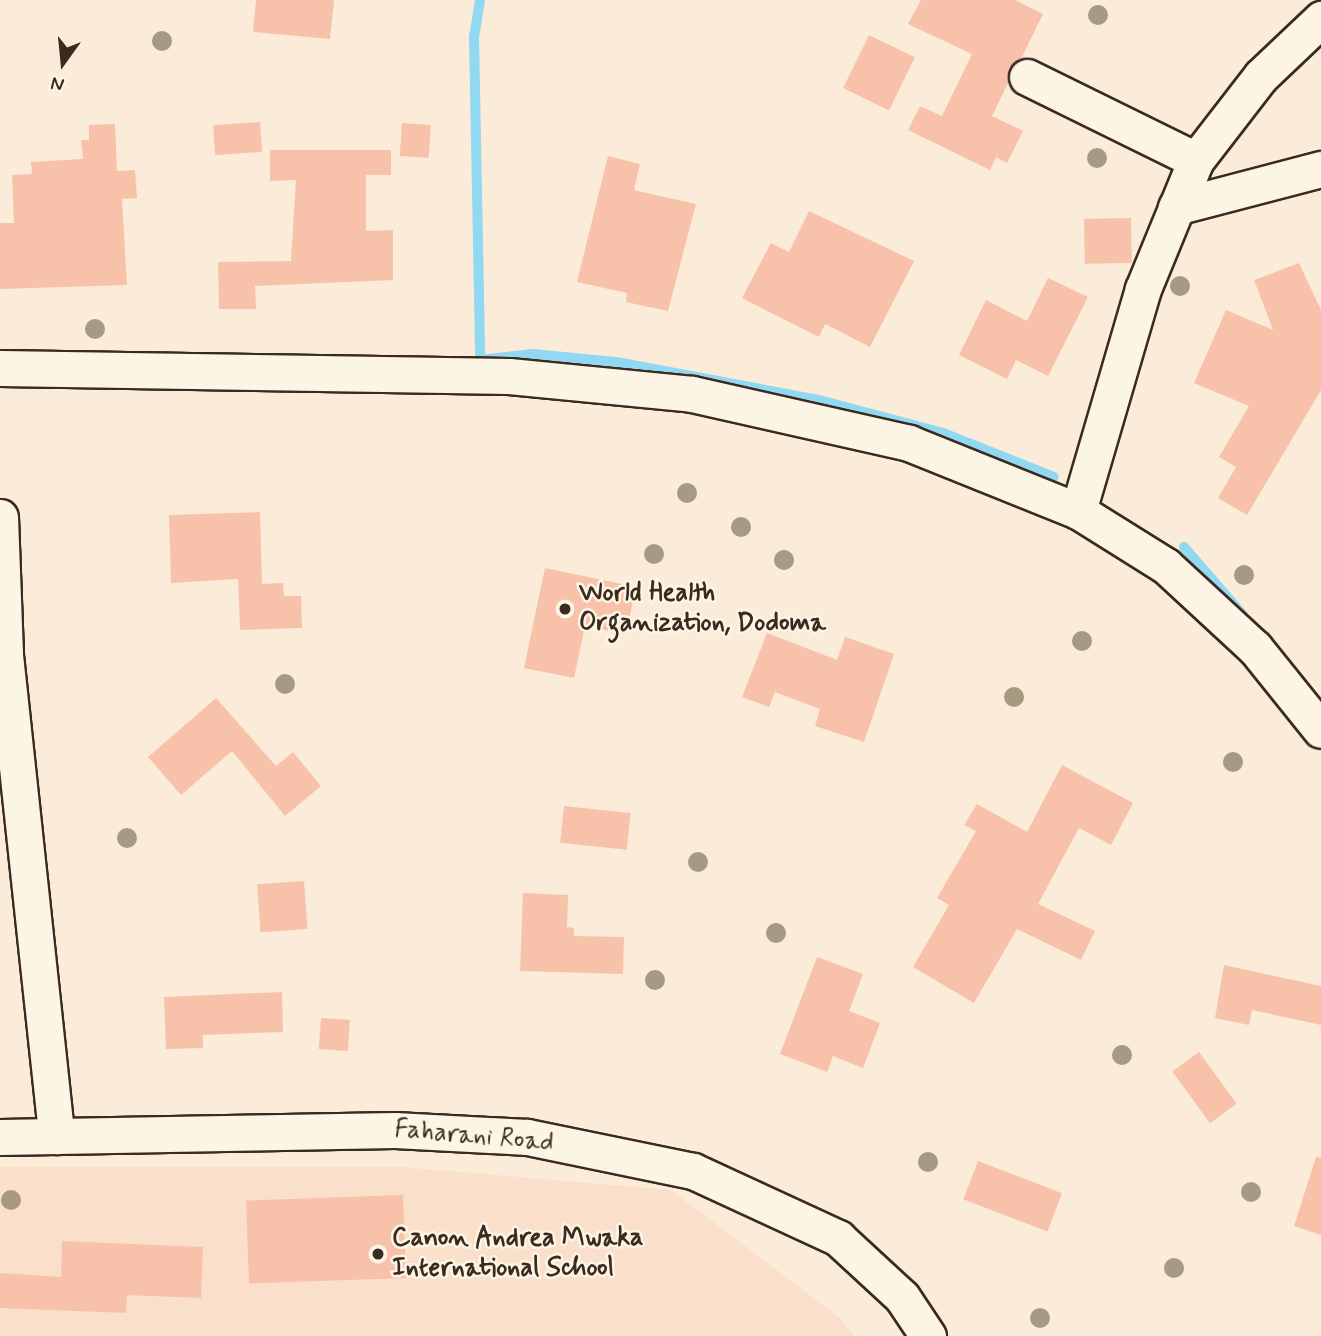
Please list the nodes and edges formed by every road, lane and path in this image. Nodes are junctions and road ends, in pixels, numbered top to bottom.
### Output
1 (1321, 19) edge
2 (1027, 77) dead end
3 (1196, 160) junction
4 (1321, 169) edge
5 (1176, 207) junction
6 (0, 368) edge
7 (1078, 512) junction
8 (0, 517) edge
9 (1321, 730) edge
10 (56, 1136) junction
11 (0, 1137) edge
12 (928, 1336) edge

1 - 3 street
2 - 3 street
3 - 5 street
4 - 5 street
5 - 7 street
6 - 7 street
7 - 9 street
8 - 10 street
10 - 11 street, Faharani Road
10 - 12 street, Faharani Road

